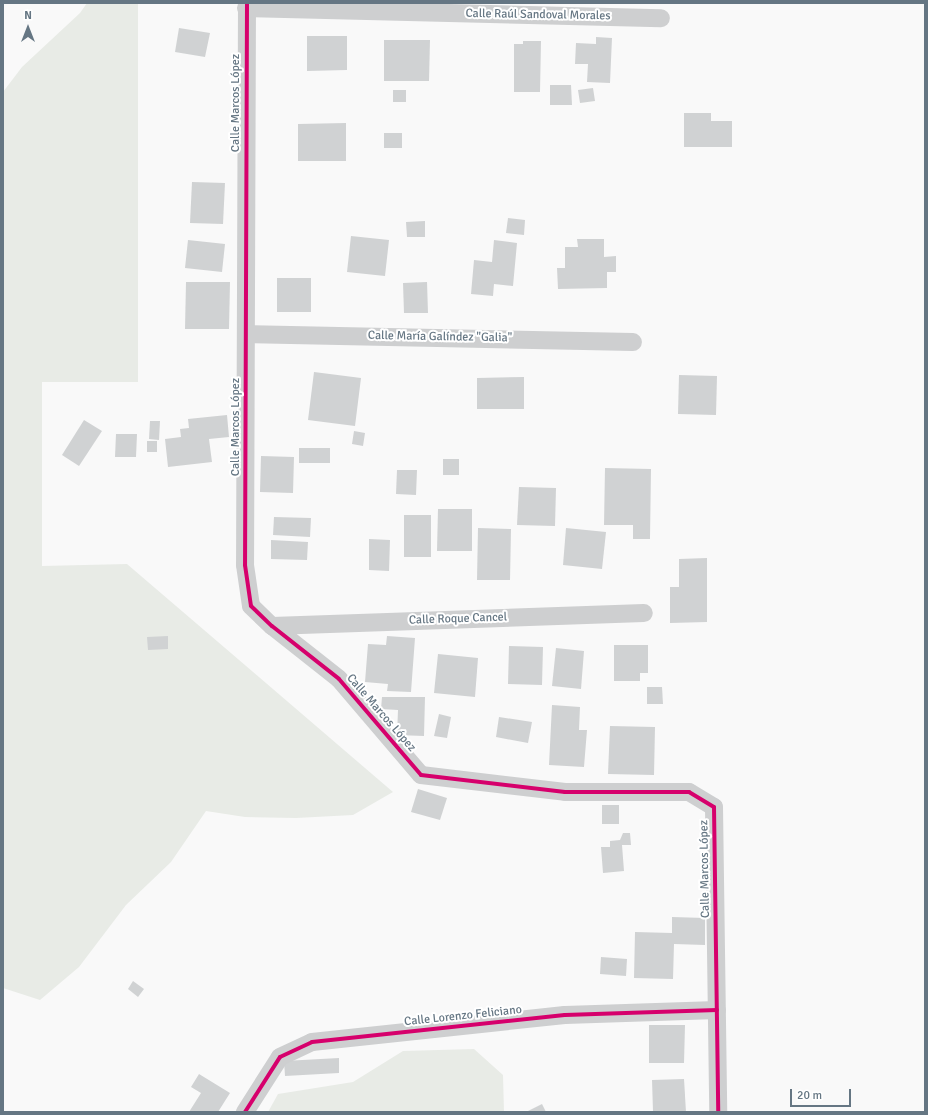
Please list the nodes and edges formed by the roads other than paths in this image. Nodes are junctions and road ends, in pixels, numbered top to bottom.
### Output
1 (246, 6) edge
2 (661, 18) dead end
3 (246, 334) junction
4 (633, 342) dead end
5 (644, 613) dead end
6 (272, 626) junction
7 (717, 1010) junction
8 (245, 1112) edge
9 (718, 1112) edge

1 - 2 street, Calle Raúl Sandoval Morales
1 - 3 street, Calle Marcos López
3 - 4 street, Calle María Galíndez "Galia"
3 - 6 street, Calle Marcos López
5 - 6 street, Calle Roque Cancel
6 - 7 street, Calle Marcos López
7 - 8 street, Calle Lorenzo Feliciano
7 - 9 street, Calle Marcos López

